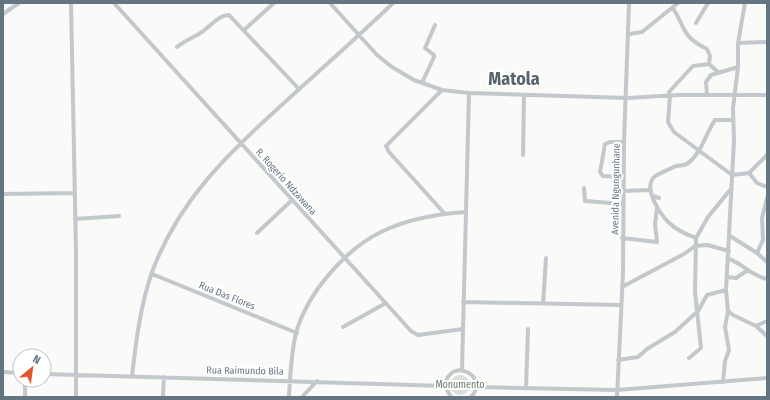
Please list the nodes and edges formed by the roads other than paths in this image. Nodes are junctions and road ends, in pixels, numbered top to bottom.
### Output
1 (19, 3) edge
2 (71, 3) edge
3 (114, 3) edge
4 (274, 3) edge
5 (394, 3) edge
6 (629, 3) edge
7 (678, 3) edge
8 (708, 3) edge
9 (745, 3) edge
10 (332, 4) edge
11 (673, 8) junction
12 (3, 14) edge
13 (696, 23) dead end
14 (435, 25) dead end
15 (244, 30) junction
16 (629, 34) junction
17 (358, 35) junction
18 (767, 42) edge
19 (738, 43) junction
20 (176, 47) dead end
21 (709, 64) junction
22 (738, 68) junction
23 (718, 72) junction
24 (422, 83) junction
25 (299, 89) junction
26 (442, 90) junction
27 (469, 93) junction
28 (670, 93) junction
29 (707, 94) junction
30 (524, 95) junction
31 (734, 95) junction
32 (767, 96) edge
33 (627, 98) junction
34 (733, 120) junction
35 (240, 142) junction
36 (624, 142) junction
37 (698, 151) junction
38 (523, 155) dead end
39 (767, 155) edge
40 (748, 173) junction
41 (732, 175) junction
42 (624, 177) junction
43 (584, 188) dead end
44 (767, 188) edge
45 (650, 190) junction
46 (731, 190) junction
47 (624, 191) junction
48 (75, 193) junction
49 (3, 194) edge
50 (652, 196) junction
51 (659, 198) dead end
52 (767, 198) edge
53 (292, 200) junction
54 (624, 204) junction
55 (657, 208) junction
56 (466, 212) junction
57 (446, 214) junction
58 (119, 216) dead end
59 (75, 218) junction
60 (257, 233) dead end
61 (730, 236) junction
62 (622, 238) junction
63 (696, 238) junction
64 (695, 246) junction
65 (729, 251) junction
66 (757, 253) junction
67 (345, 258) junction
68 (546, 258) dead end
69 (729, 259) junction
70 (767, 262) edge
71 (748, 270) junction
72 (152, 274) junction
73 (727, 277) junction
74 (767, 279) edge
75 (622, 287) junction
76 (726, 290) junction
77 (463, 302) junction
78 (386, 303) junction
79 (543, 304) junction
80 (620, 305) junction
81 (698, 311) junction
82 (728, 311) junction
83 (767, 321) edge
84 (756, 326) junction
85 (343, 327) dead end
86 (463, 329) junction
87 (528, 329) dead end
88 (297, 332) junction
89 (767, 336) edge
90 (689, 358) dead end
91 (618, 360) junction
92 (462, 370) junction
93 (52, 374) edge
94 (77, 375) junction
95 (132, 376) junction
96 (164, 377) junction
97 (765, 377) edge
98 (290, 380) junction
99 (317, 381) junction
100 (723, 382) junction
101 (445, 386) junction
102 (476, 387) junction
103 (526, 388) junction
104 (617, 390) junction
105 (76, 397) edge
106 (163, 397) edge
107 (288, 397) edge
108 (302, 397) edge
109 (449, 397) edge
110 (471, 397) edge
111 (617, 397) edge

1 - 12 street
2 - 48 street
3 - 35 street, R. Rogerio Ndzawana
4 - 15 street
5 - 17 street
6 - 16 street, Avenida Ngungunhane
7 - 11 street
8 - 13 street
9 - 19 street
10 - 17 street
11 - 16 street
11 - 21 street
14 - 24 street
15 - 20 street
15 - 25 street
16 - 33 street, Avenida Ngungunhane
17 - 24 street
17 - 25 street
18 - 19 street
19 - 22 street
21 - 23 street
21 - 28 street
22 - 23 street
22 - 31 street
23 - 29 street
24 - 26 street
25 - 35 street
26 - 27 street
26 - 57 street
27 - 30 street
27 - 56 street
28 - 29 street
28 - 33 street
28 - 37 street
29 - 31 street
30 - 33 street
30 - 38 street
31 - 32 street
31 - 34 street
33 - 36 street, Avenida Ngungunhane
34 - 37 street
34 - 41 street
35 - 53 street, R. Rogerio Ndzawana
35 - 72 street
36 - 42 street, Avenida Ngungunhane
36 - 42 street
37 - 41 street
37 - 45 street
39 - 40 street
40 - 41 street
40 - 44 street
41 - 46 street
42 - 47 street, Avenida Ngungunhane
43 - 54 street
45 - 47 street
45 - 50 street
46 - 61 street
46 - 63 street
47 - 54 street, Avenida Ngungunhane
48 - 49 street
48 - 59 street
50 - 51 street
50 - 55 street
52 - 66 street
53 - 60 street
53 - 67 street, R. Rogerio Ndzawana
54 - 62 street, Avenida Ngungunhane
55 - 62 street
55 - 63 street
56 - 57 street
56 - 77 street
57 - 67 street
58 - 59 street
59 - 94 street
61 - 65 street
61 - 66 street
62 - 75 street, Avenida Ngungunhane
63 - 64 street
64 - 65 street
64 - 75 street
64 - 81 street
65 - 69 street
66 - 70 street
67 - 78 street, R. Rogerio Ndzawana
67 - 88 street
68 - 79 street
69 - 71 street
69 - 73 street
71 - 73 street
71 - 74 street
72 - 88 street, Rua Das Flores
72 - 95 street
73 - 76 street
75 - 80 street, Avenida Ngungunhane
76 - 81 street
76 - 82 street
77 - 79 street
77 - 86 street
78 - 85 street
78 - 86 street, R. Rogerio Ndzawana
79 - 80 street
80 - 91 street, Avenida Ngungunhane
81 - 90 street
81 - 91 street
82 - 84 street
82 - 100 street
83 - 84 street
84 - 89 street
86 - 92 street
87 - 103 street
88 - 98 street
91 - 104 street, Avenida Ngungunhane
92 - 101 street
92 - 102 street
93 - 94 street, Rua Raimundo Bila
94 - 95 street, Rua Raimundo Bila
94 - 105 street
95 - 96 street, Rua Raimundo Bila
96 - 98 street, Rua Raimundo Bila
96 - 106 street
97 - 100 street
98 - 99 street, Rua Raimundo Bila
98 - 107 street
99 - 101 street, Rua Raimundo Bila
99 - 108 street
100 - 104 street
101 - 109 street
102 - 103 street
102 - 110 street
103 - 104 street
104 - 111 street

